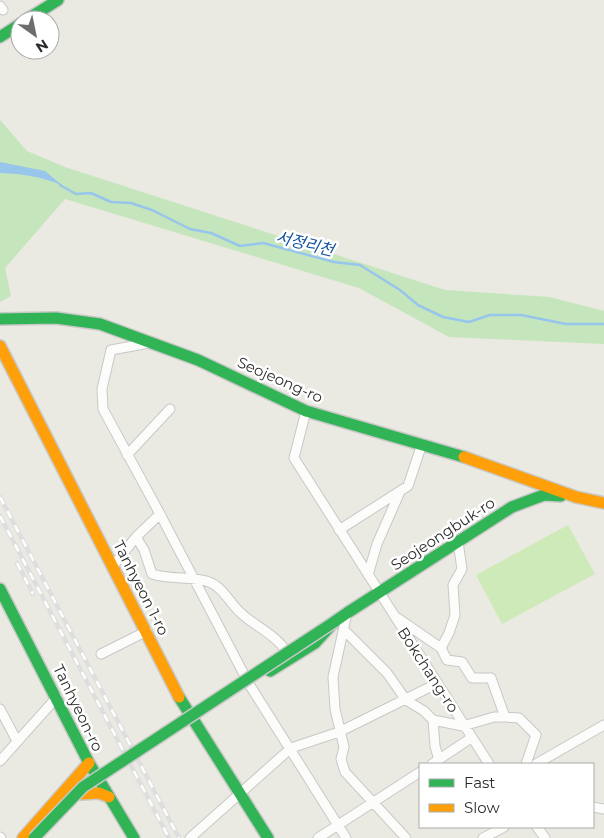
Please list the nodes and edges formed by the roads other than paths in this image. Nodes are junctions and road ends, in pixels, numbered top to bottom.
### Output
1 (58, 0) edge
2 (42, 10) edge
3 (0, 319) edge
4 (149, 343) junction
5 (0, 346) edge
6 (170, 409) dead end
7 (306, 411) junction
8 (422, 444) junction
9 (127, 455) junction
10 (400, 493) junction
11 (576, 497) junction
12 (604, 503) edge
13 (160, 514) junction
14 (339, 530) junction
15 (136, 537) junction
16 (458, 542) junction
17 (113, 566) junction
18 (368, 575) junction
19 (195, 580) junction
20 (0, 589) edge
21 (379, 592) junction
22 (347, 613) junction
23 (392, 615) junction
24 (334, 622) junction
25 (344, 630) junction
26 (147, 631) junction
27 (284, 648) junction
28 (441, 648) junction
29 (102, 654) dead end
30 (247, 679) junction
31 (436, 684) junction
32 (57, 697) junction
33 (406, 700) junction
34 (0, 710) edge
35 (189, 716) junction
36 (504, 716) junction
37 (433, 720) junction
38 (604, 725) edge
39 (463, 726) junction
40 (340, 732) junction
41 (471, 738) junction
42 (17, 741) junction
43 (291, 748) junction
44 (0, 760) edge
45 (435, 762) edge
46 (89, 763) junction
47 (488, 763) edge
48 (526, 763) edge
49 (538, 763) edge
50 (419, 773) edge
51 (100, 782) junction
52 (81, 794) junction
53 (240, 795) junction
54 (110, 797) junction
55 (372, 803) junction
56 (338, 824) junction
57 (502, 828) edge
58 (485, 837) edge
59 (23, 838) edge
60 (34, 838) edge
61 (41, 838) edge
62 (134, 838) edge
63 (190, 838) edge
64 (268, 838) edge
65 (318, 838) edge
66 (346, 838) edge
67 (406, 838) edge

1 - 2 street
3 - 4 street, Seojeong-ro
4 - 7 street, Seojeong-ro
4 - 9 street
5 - 17 street, Tanhyeon 1-ro
6 - 9 street
7 - 8 street, Seojeong-ro
7 - 14 street, Bokchang-ro
8 - 10 street
8 - 11 street, Seojeong-ro
9 - 13 street
10 - 14 street
10 - 18 street
11 - 12 street, Seojeong-ro
11 - 16 street, Seojeongbuk-ro
13 - 15 street
13 - 19 street
14 - 18 street, Bokchang-ro
15 - 17 street
15 - 19 street
16 - 21 street, Seojeongbuk-ro
16 - 28 street
17 - 26 street, Tanhyeon 1-ro
18 - 21 street, Bokchang-ro
19 - 27 street
19 - 30 street
20 - 32 street, Tanhyeon-ro
21 - 22 street, Seojeongbuk-ro
21 - 23 street, Bokchang-ro
22 - 24 street, Seojeongbuk-ro
22 - 25 street
23 - 28 street
23 - 31 street, Bokchang-ro
24 - 27 street
24 - 30 street
24 - 60 street, bridge
25 - 33 street
25 - 40 street
26 - 29 street
26 - 35 street, Tanhyeon 1-ro
27 - 30 street
28 - 36 street
30 - 35 street
30 - 43 street
31 - 33 street
31 - 39 street, Bokchang-ro
32 - 42 street
32 - 46 street, Tanhyeon-ro
33 - 37 street
33 - 40 street
34 - 42 street
35 - 53 street, Tanhyeon 1-ro
36 - 39 street
36 - 48 street
37 - 39 street
37 - 45 street
38 - 49 street
39 - 41 street, Bokchang-ro
40 - 43 street
40 - 55 street
41 - 45 street
41 - 47 street, Bokchang-ro
42 - 44 street
43 - 53 street
43 - 56 street
46 - 51 street, Tanhyeon-ro
46 - 59 street
50 - 55 street
51 - 52 street
51 - 54 street, Tanhyeon-ro
52 - 54 street
52 - 61 street
53 - 63 street
53 - 64 street, Tanhyeon 1-ro
54 - 62 street, Tanhyeon-ro
55 - 56 street
55 - 67 street
56 - 65 street
56 - 66 street
57 - 58 street

